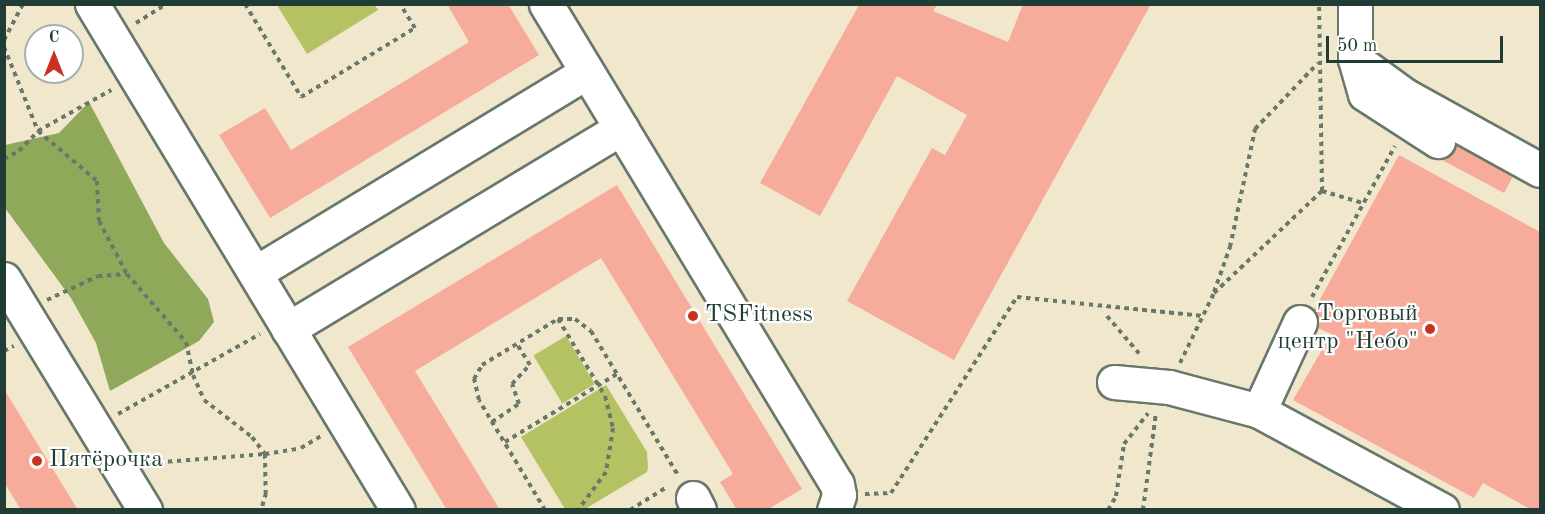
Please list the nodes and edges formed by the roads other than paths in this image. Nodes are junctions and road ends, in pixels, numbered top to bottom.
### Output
1 (92, 4) edge
2 (546, 4) edge
3 (1355, 4) edge
4 (1355, 59) junction
5 (587, 72) junction
6 (621, 128) junction
7 (1438, 141) dead end
8 (1540, 170) edge
9 (255, 273) junction
10 (4, 279) edge
11 (1300, 322) dead end
12 (278, 329) junction
13 (1114, 382) dead end
14 (1259, 411) junction
15 (836, 502) edge
16 (145, 510) edge
17 (398, 510) edge
18 (1442, 510) edge

1 - 9 lane
2 - 5 lane
3 - 4 lane
4 - 7 lane
4 - 8 lane
5 - 6 lane
5 - 9 lane
6 - 12 lane
6 - 15 lane
9 - 12 lane
10 - 16 lane
11 - 14 lane
12 - 17 lane
13 - 14 lane
14 - 18 lane

